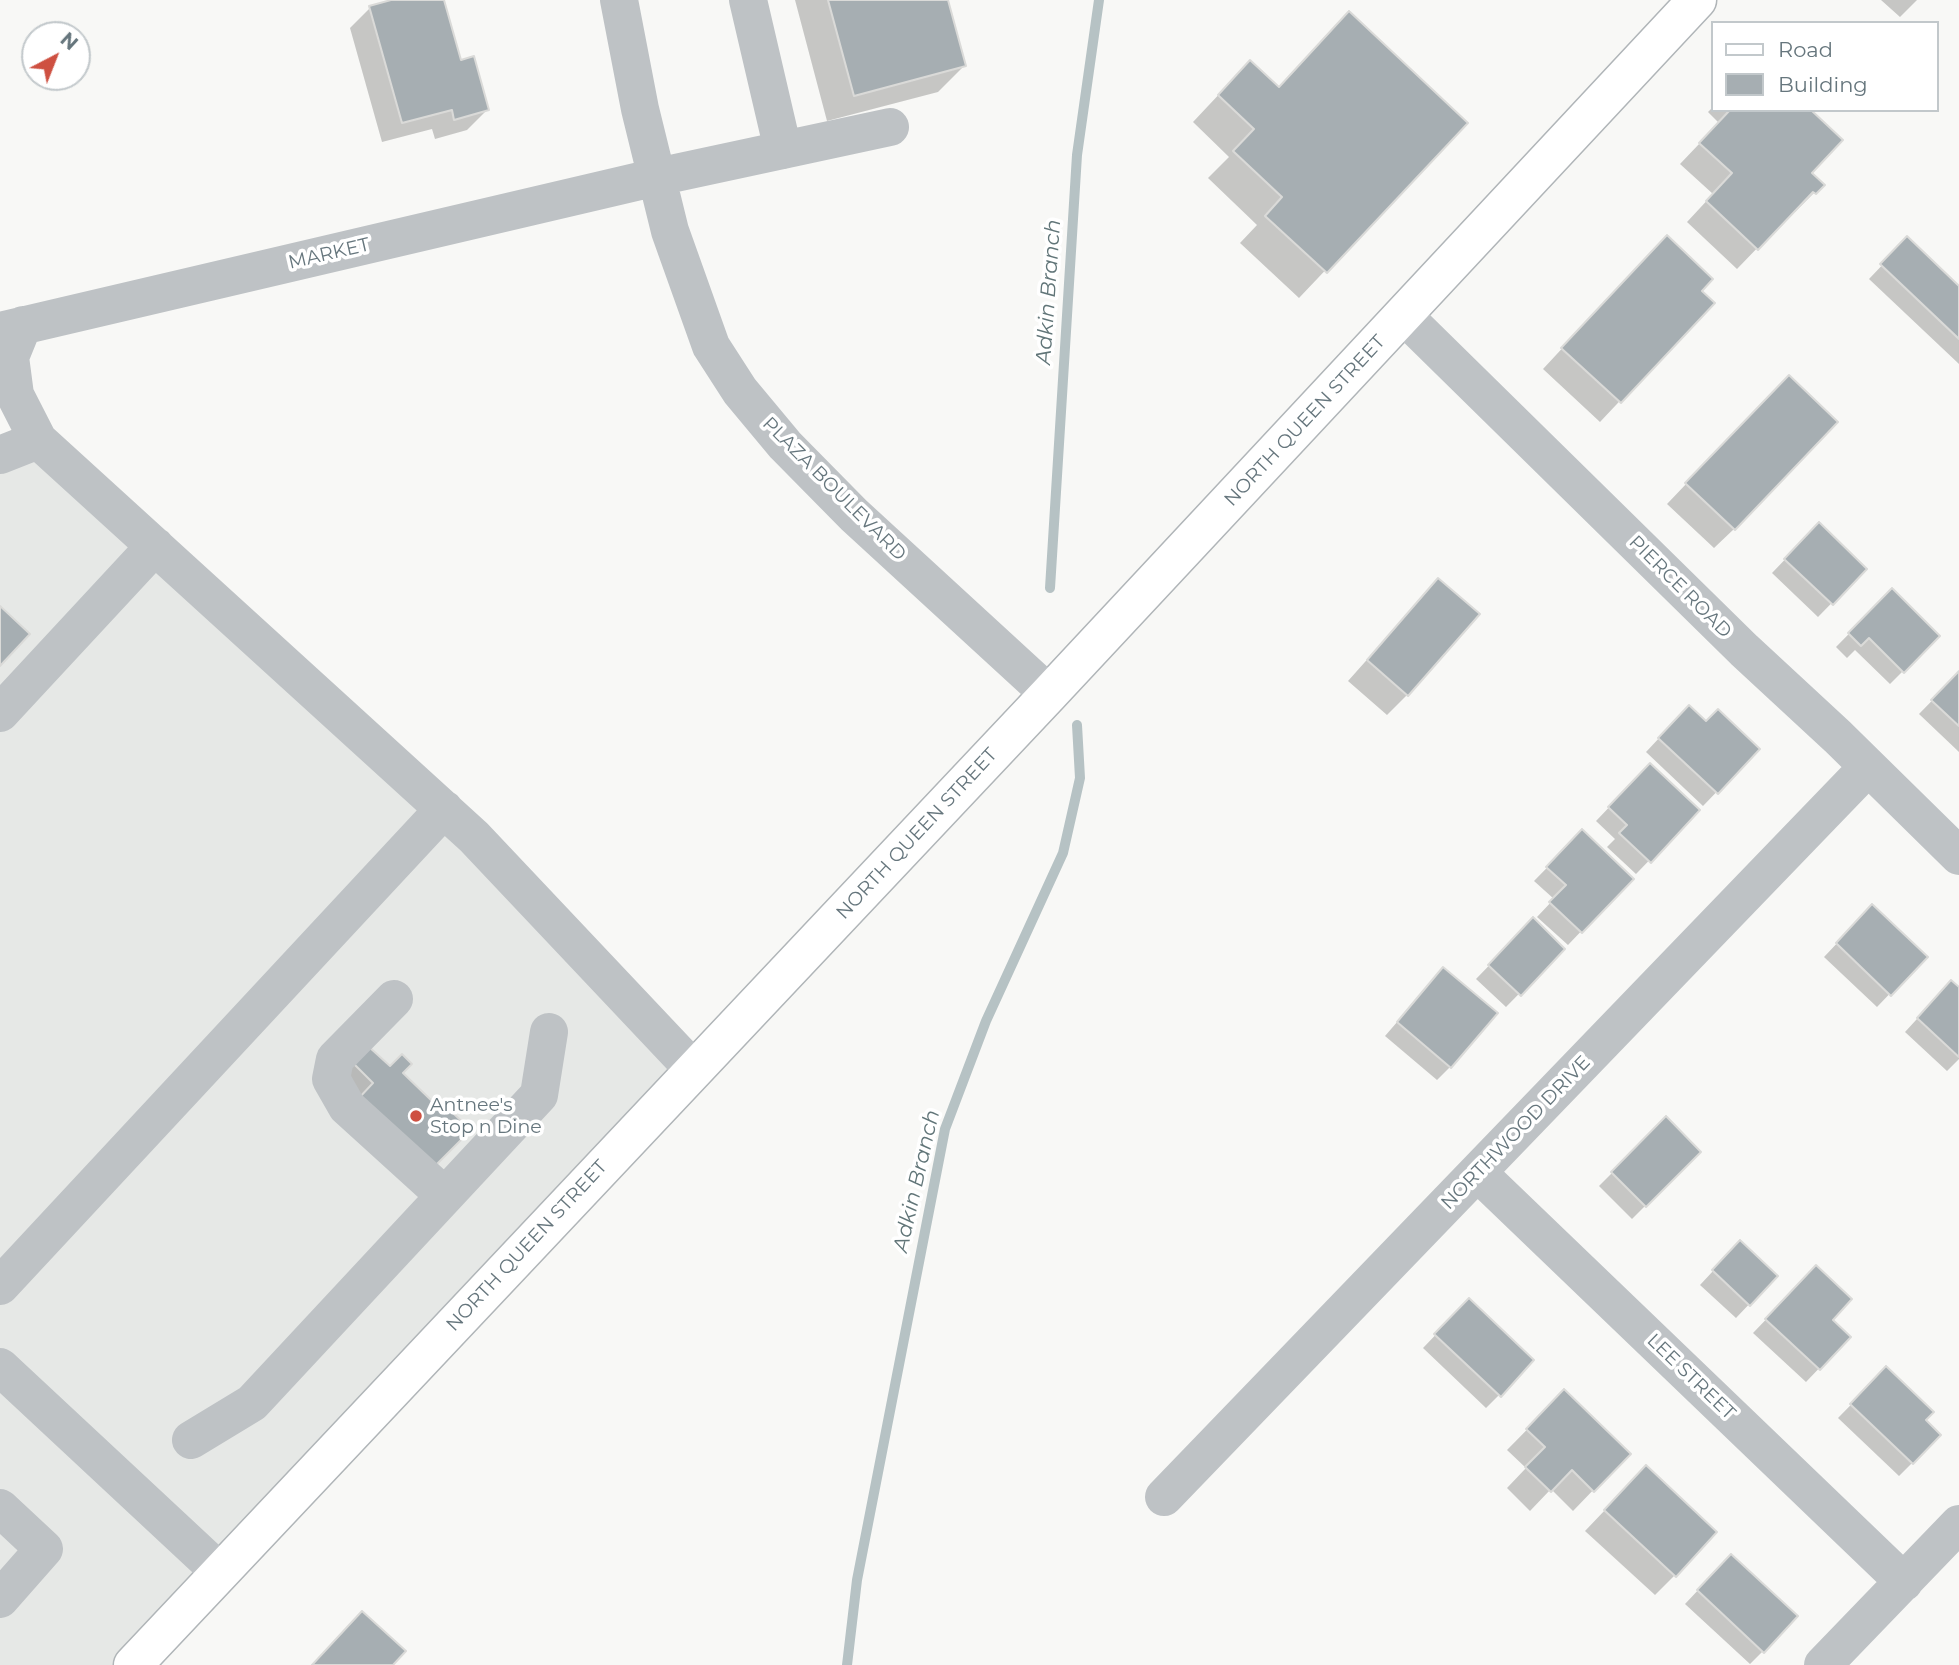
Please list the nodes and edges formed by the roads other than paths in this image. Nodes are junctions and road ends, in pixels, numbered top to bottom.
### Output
1 (618, 0) edge
2 (748, 0) edge
3 (1697, 0) edge
4 (890, 127) dead end
5 (783, 150) junction
6 (657, 177) junction
7 (1404, 316) junction
8 (11, 328) edge
9 (38, 440) junction
10 (0, 455) edge
11 (155, 546) junction
12 (1049, 694) junction
13 (0, 713) edge
14 (1867, 768) junction
15 (444, 809) junction
16 (1959, 856) edge
17 (394, 999) dead end
18 (549, 1032) dead end
19 (694, 1070) junction
20 (1478, 1173) junction
21 (444, 1196) junction
22 (0, 1286) edge
23 (0, 1367) edge
24 (191, 1440) dead end
25 (1164, 1497) dead end
26 (0, 1508) edge
27 (1959, 1524) edge
28 (220, 1572) junction
29 (1904, 1582) junction
30 (0, 1599) edge
31 (133, 1665) edge
32 (1823, 1665) edge

1 - 6 street, PLAZA BOULEVARD
2 - 5 street
3 - 7 main road, NORTH QUEEN STREET
4 - 5 street, MARKET
5 - 6 street, MARKET
6 - 8 street, MARKET
6 - 12 street, PLAZA BOULEVARD
7 - 12 main road, NORTH QUEEN STREET
7 - 14 street, PIERCE ROAD
8 - 9 street
9 - 10 street
9 - 11 street
11 - 13 street
11 - 15 street
12 - 19 main road, NORTH QUEEN STREET
14 - 16 street, PIERCE ROAD
14 - 20 street, NORTHWOOD DRIVE
15 - 19 street
15 - 22 street
17 - 21 street
18 - 21 street
19 - 28 main road, NORTH QUEEN STREET
20 - 25 street, NORTHWOOD DRIVE
20 - 29 street, LEE STREET
21 - 24 street
23 - 28 street
26 - 30 street
27 - 29 street
28 - 31 main road, NORTH QUEEN STREET
29 - 32 street

